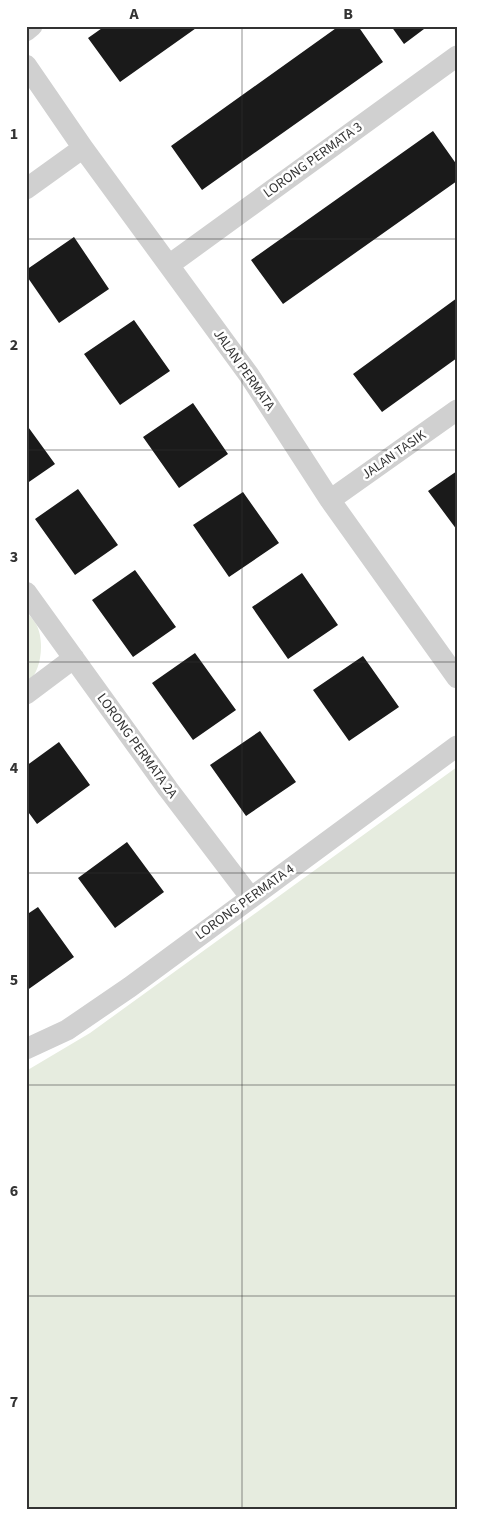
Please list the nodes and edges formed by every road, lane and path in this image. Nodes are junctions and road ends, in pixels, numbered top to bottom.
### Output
1 (32, 26) edge
2 (26, 31) edge
3 (457, 56) edge
4 (26, 66) edge
5 (83, 148) junction
6 (26, 189) edge
7 (169, 265) junction
8 (457, 410) edge
9 (330, 500) junction
10 (26, 592) edge
11 (74, 658) junction
12 (457, 678) edge
13 (26, 694) edge
14 (457, 746) edge
15 (251, 898) junction
16 (26, 1048) edge

1 - 2 street
3 - 7 street, LORONG PERMATA 3
4 - 5 street, JALAN PERMATA
5 - 6 street
5 - 7 street, JALAN PERMATA
7 - 9 street, JALAN PERMATA
8 - 9 street, JALAN TASIK
9 - 12 street, JALAN PERMATA
10 - 11 street, LORONG PERMATA 2A
11 - 13 street
11 - 15 street, LORONG PERMATA 2A
14 - 15 street, LORONG PERMATA 4
15 - 16 street, LORONG PERMATA 4

